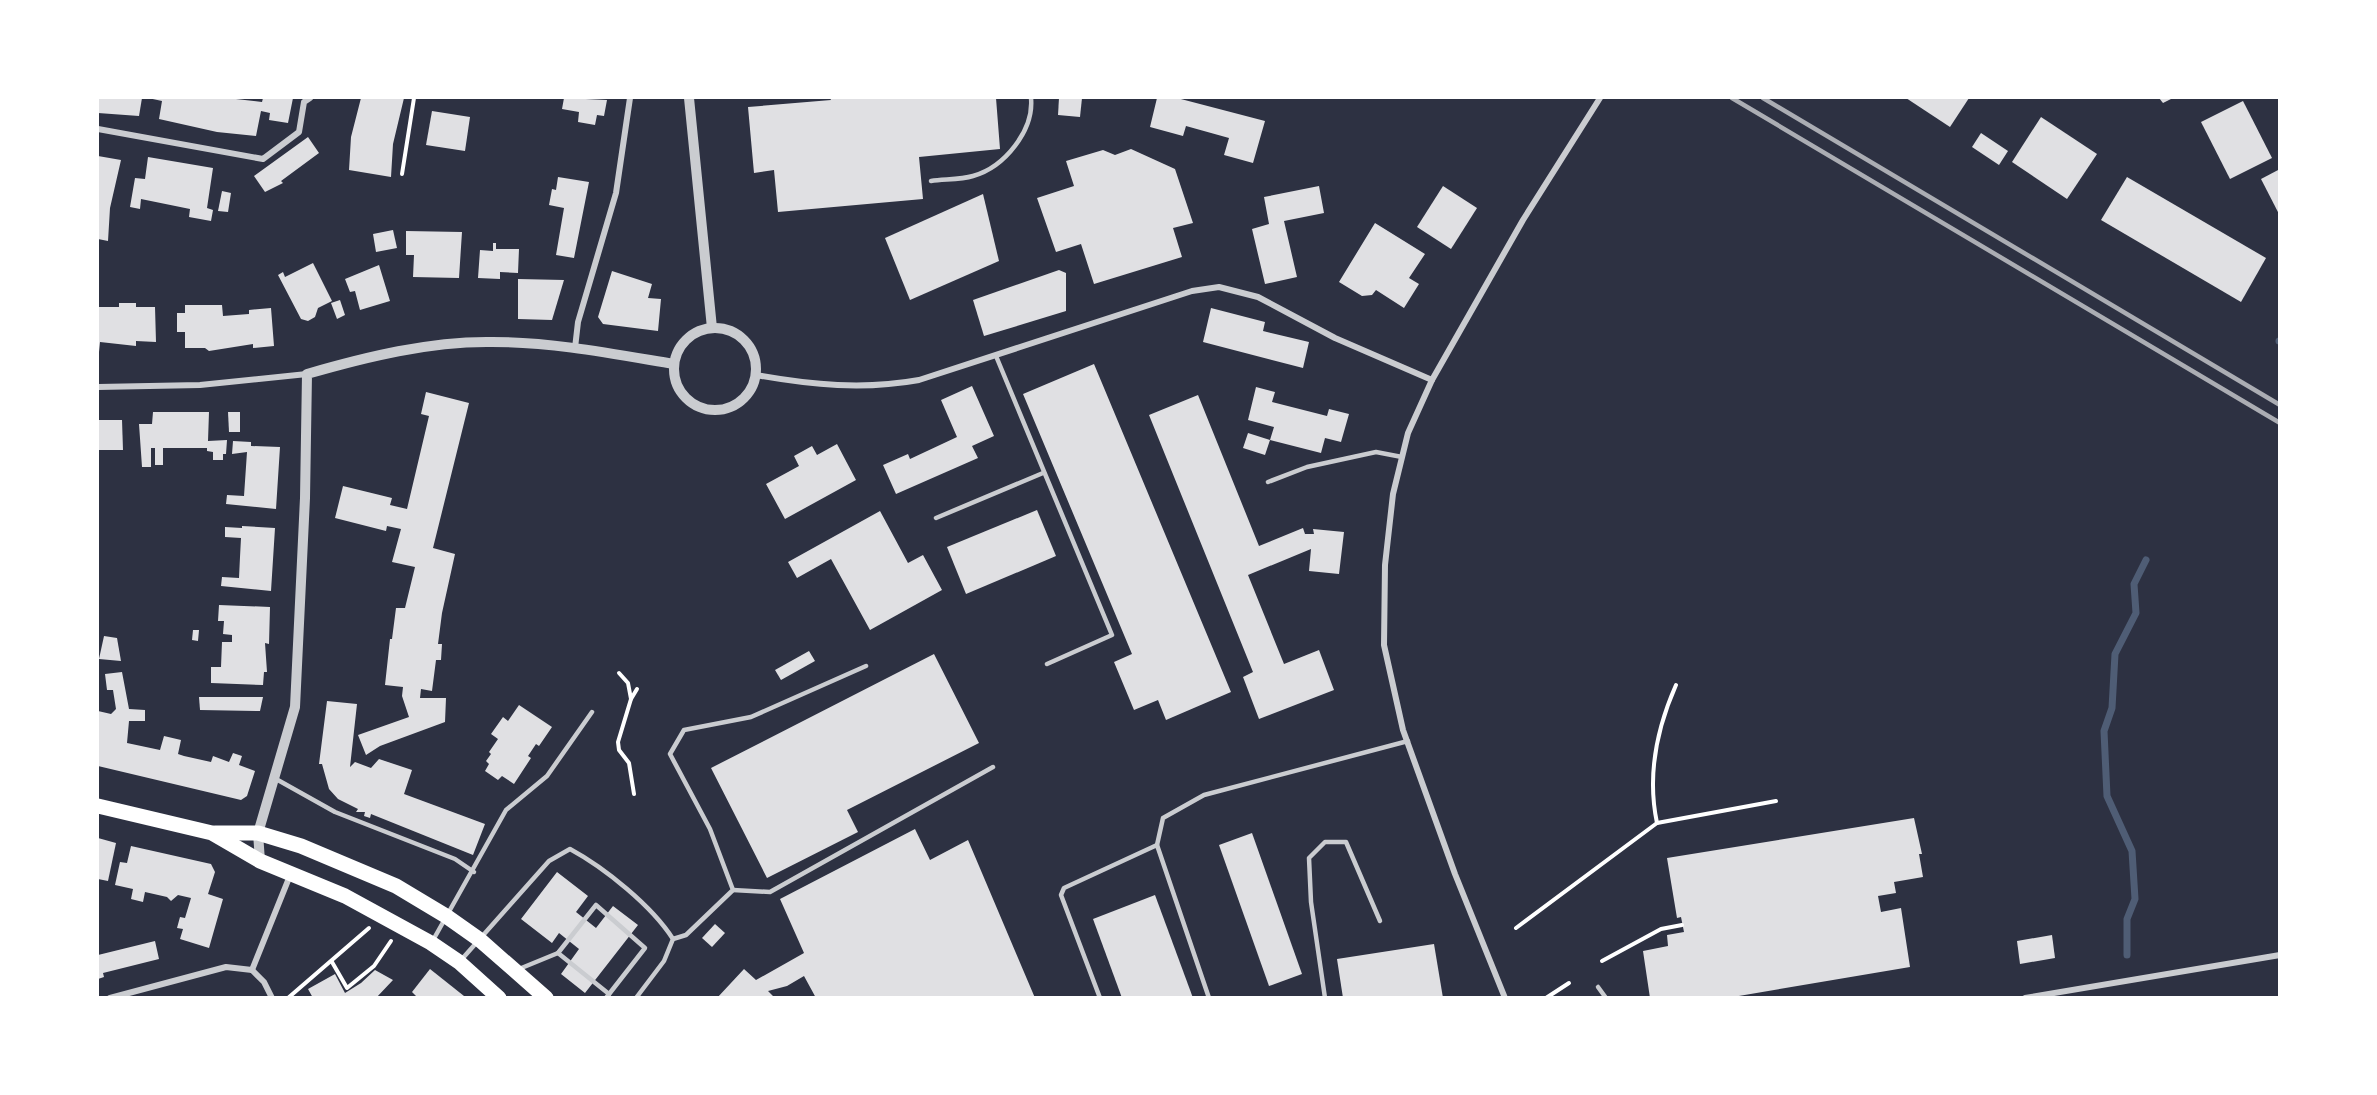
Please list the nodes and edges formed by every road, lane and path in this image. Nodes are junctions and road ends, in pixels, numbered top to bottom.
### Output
1 (310, 98) edge
2 (414, 98) edge
3 (630, 98) edge
4 (689, 98) edge
5 (1032, 98) edge
6 (1600, 98) edge
7 (98, 129) edge
8 (402, 174) dead end
9 (931, 181) dead end
10 (712, 328) junction
11 (575, 348) junction
12 (996, 356) junction
13 (674, 364) junction
14 (307, 374) junction
15 (756, 375) junction
16 (1432, 380) junction
17 (98, 387) edge
18 (1402, 457) junction
19 (1044, 473) junction
20 (1268, 482) dead end
21 (936, 518) dead end
22 (1047, 664) dead end
23 (866, 666) dead end
24 (619, 673) dead end
25 (1676, 685) dead end
26 (637, 689) dead end
27 (631, 699) junction
28 (592, 712) dead end
29 (1408, 741) junction
30 (993, 767) dead end
31 (274, 779) junction
32 (634, 794) dead end
33 (1776, 801) dead end
34 (98, 806) edge
35 (1657, 822) junction
36 (212, 833) junction
37 (258, 833) junction
38 (1157, 845) junction
39 (260, 861) junction
40 (292, 872) junction
41 (474, 872) junction
42 (733, 890) junction
43 (377, 911) junction
44 (446, 916) junction
45 (1380, 921) dead end
46 (399, 924) junction
47 (1683, 925) dead end
48 (1515, 928) dead end
49 (673, 939) junction
50 (480, 940) junction
51 (431, 943) junction
52 (558, 953) junction
53 (2280, 955) edge
54 (1602, 961) dead end
55 (332, 962) junction
56 (459, 962) junction
57 (252, 970) junction
58 (515, 971) junction
59 (1569, 983) dead end
60 (1598, 987) dead end
61 (607, 996) edge
62 (110, 998) edge
63 (272, 998) edge
64 (288, 998) edge
65 (499, 998) edge
66 (546, 998) edge
67 (636, 998) edge
68 (1100, 998) edge
69 (1209, 998) edge
70 (1324, 998) edge
71 (1505, 998) edge
72 (1546, 998) edge
73 (1606, 998) edge
74 (2025, 998) edge

1 - 7 street
2 - 8 path
3 - 11 street
4 - 10 street
5 - 9 lane
6 - 16 street
10 - 13 street
10 - 15 street
11 - 13 street
11 - 14 street
12 - 15 street
12 - 16 street
12 - 19 lane
13 - 15 street
14 - 17 street
14 - 31 street
16 - 18 street
18 - 20 lane
18 - 29 street
19 - 21 lane
19 - 22 lane
23 - 42 lane
24 - 27 path
25 - 35 path
26 - 27 path
27 - 32 path
28 - 41 lane
29 - 38 lane
29 - 71 street
30 - 42 lane
31 - 37 street
31 - 41 lane
33 - 35 path
34 - 36 main road
35 - 48 path
36 - 37 main road
36 - 39 main road
37 - 39 street
37 - 44 main road
38 - 68 lane
38 - 69 lane
39 - 40 main road
40 - 43 main road
40 - 57 street
41 - 44 lane
42 - 49 lane
43 - 46 main road
43 - 55 path
44 - 50 main road
44 - 51 lane
45 - 70 lane
46 - 51 main road
46 - 55 path
47 - 54 path
49 - 50 lane
49 - 67 lane
50 - 56 lane
50 - 58 main road
51 - 56 main road
52 - 58 lane
52 - 61 lane
52 - 61 lane
53 - 74 street
55 - 64 path
56 - 65 main road
57 - 62 street
57 - 63 street
58 - 66 main road
59 - 72 path
60 - 73 lane

